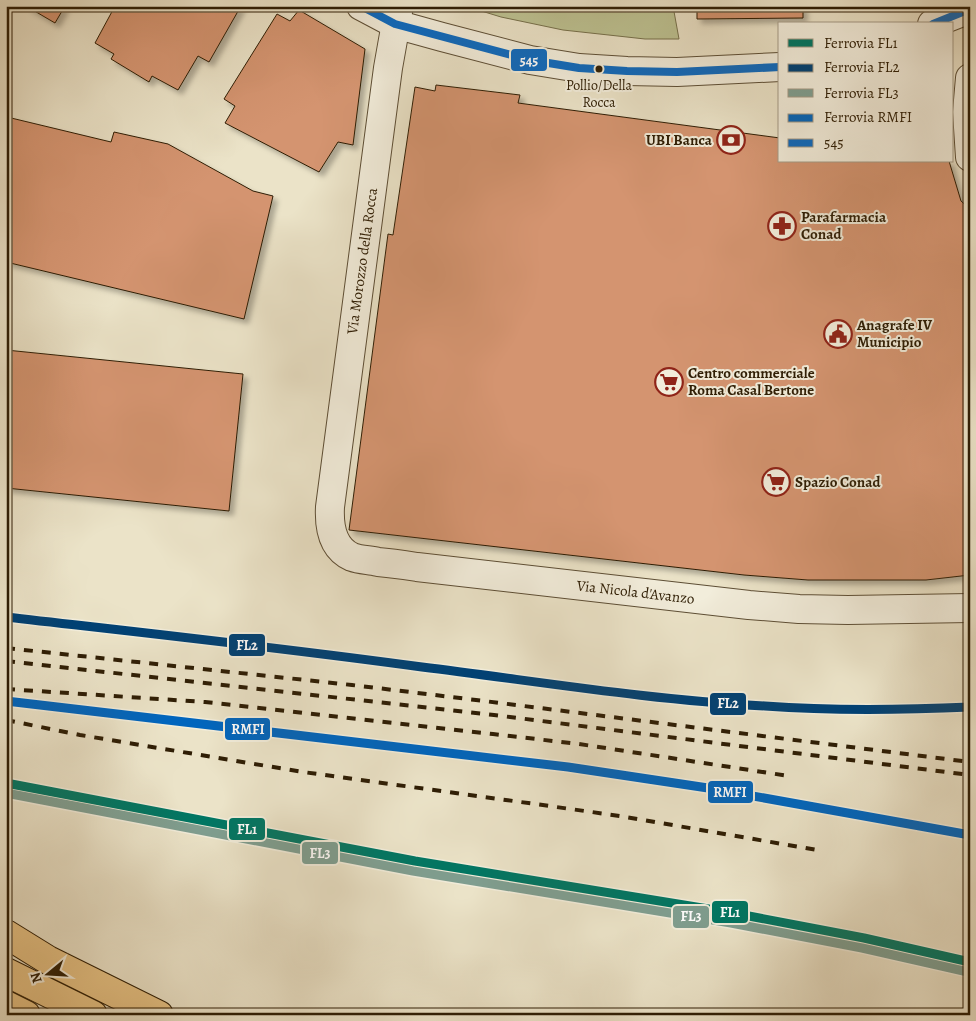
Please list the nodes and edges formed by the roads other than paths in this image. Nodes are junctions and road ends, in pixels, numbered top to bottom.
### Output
1 (361, 6) edge
2 (970, 10) edge
3 (397, 15) edge
4 (937, 22) edge
5 (954, 65) edge
6 (970, 65) edge
7 (778, 67) edge
8 (970, 78) edge
9 (970, 157) edge
10 (330, 516) joint
11 (970, 608) edge
12 (6, 934) edge
13 (6, 972) edge
14 (6, 1005) edge
15 (26, 1015) edge
16 (93, 1015) edge
17 (158, 1015) edge

1 - 3 street
2 - 4 street
3 - 7 street
3 - 10 street, Via Morozzo della Rocca
5 - 6 street
8 - 9 street
10 - 11 street, Via Nicola d'Avanzo
12 - 17 highway
13 - 16 highway
14 - 15 highway

